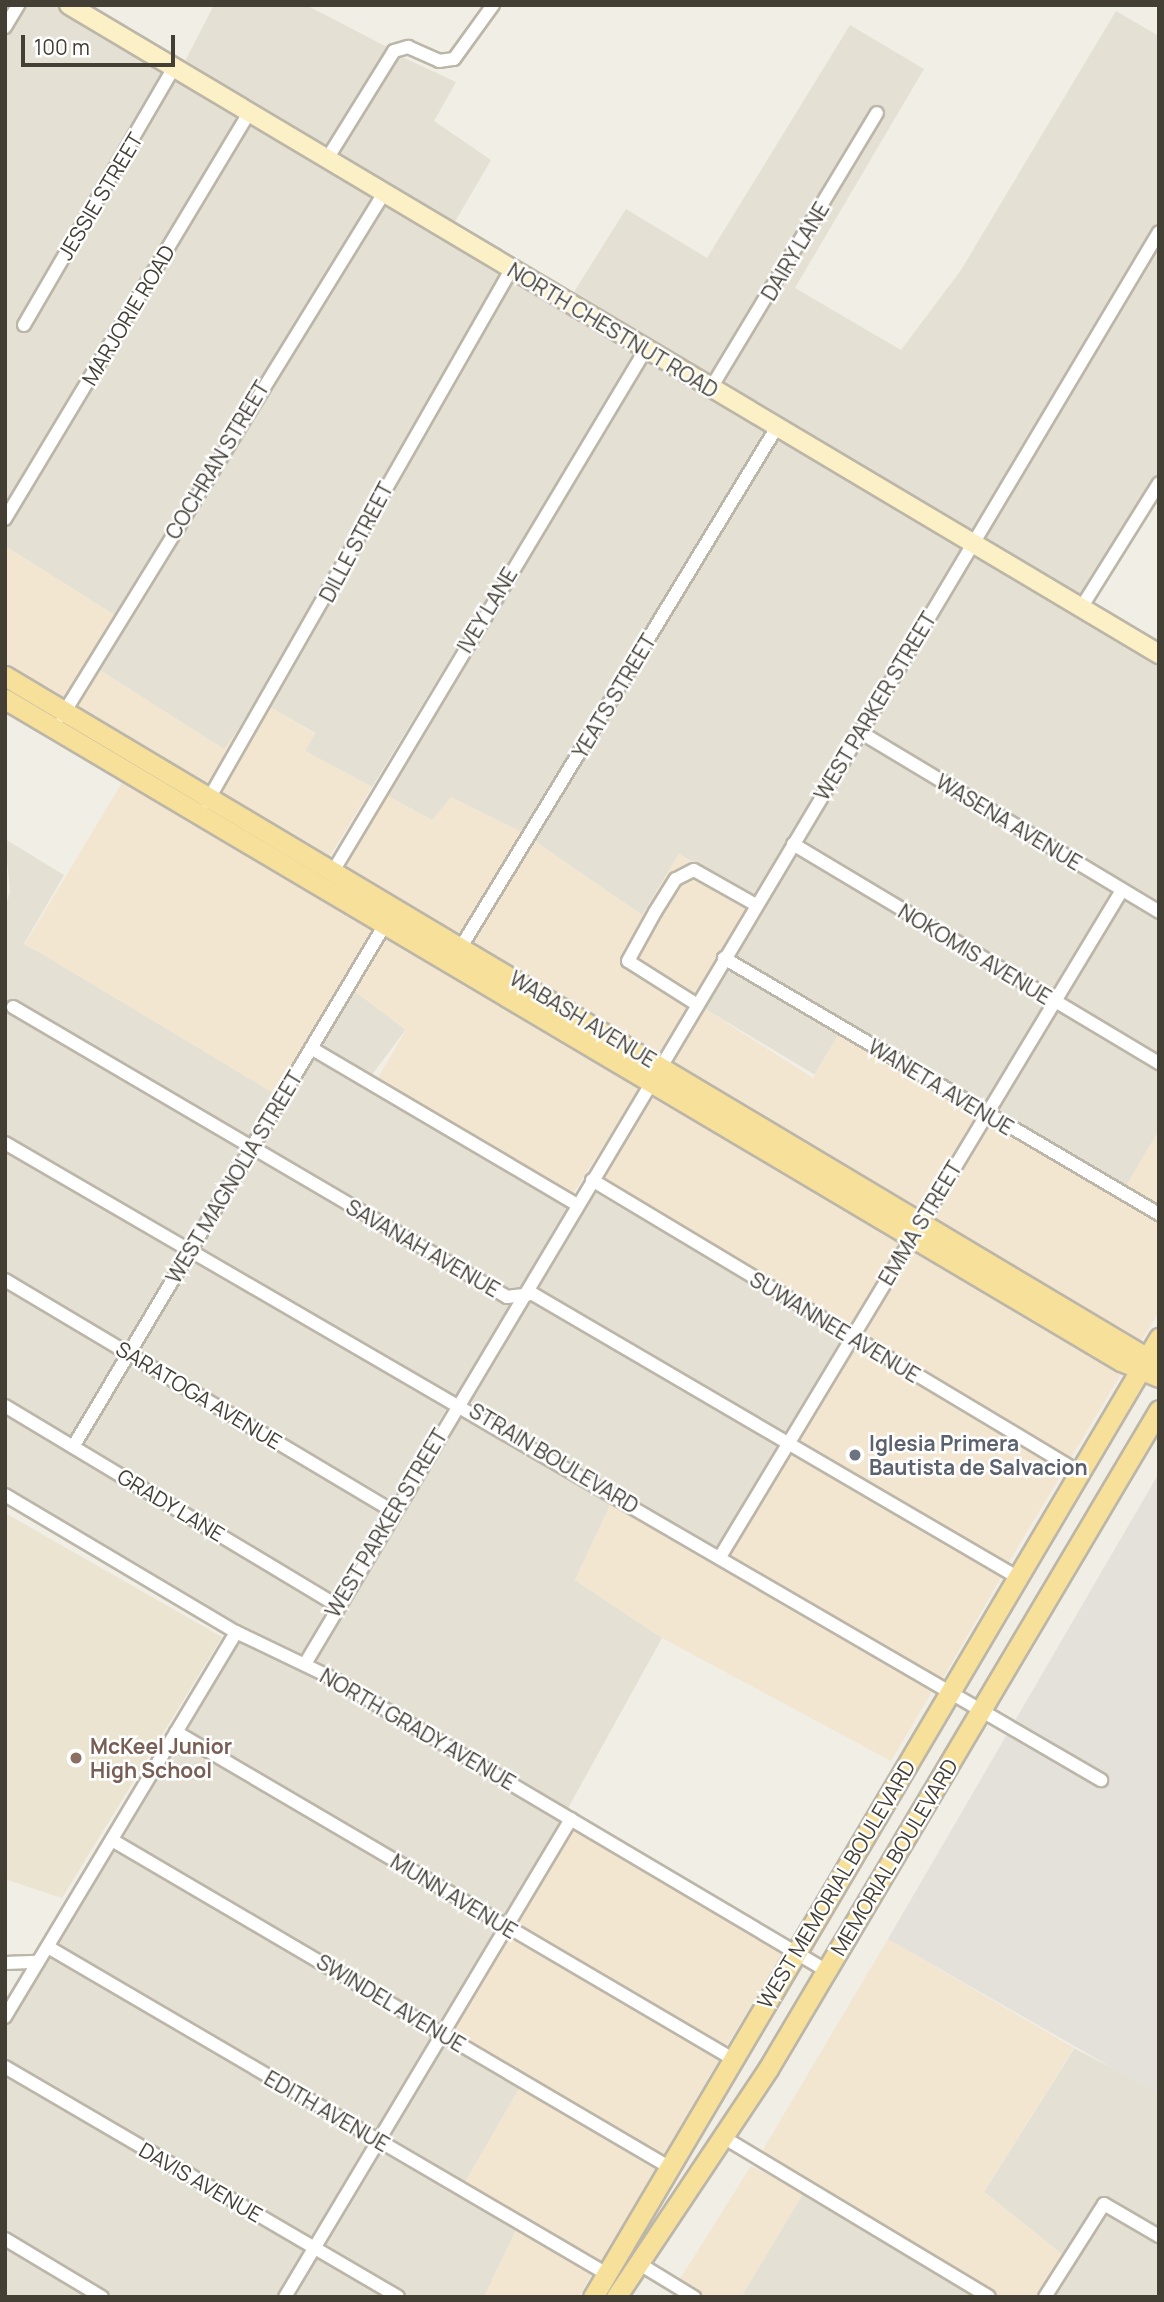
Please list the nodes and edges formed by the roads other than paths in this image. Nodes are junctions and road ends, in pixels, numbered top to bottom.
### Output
1 (18, 5) edge
2 (69, 5) edge
3 (493, 5) edge
4 (5, 27) edge
5 (174, 67) junction
6 (250, 112) junction
7 (877, 114) dead end
8 (327, 159) junction
9 (384, 193) junction
10 (1159, 232) edge
11 (511, 270) junction
12 (24, 324) dead end
13 (646, 349) junction
14 (711, 388) junction
15 (777, 427) junction
16 (1159, 484) edge
17 (5, 519) edge
18 (972, 543) junction
19 (1081, 608) junction
20 (1159, 654) edge
21 (5, 676) edge
22 (5, 699) edge
23 (60, 720) junction
24 (860, 732) junction
25 (204, 806) junction
26 (793, 844) junction
27 (332, 873) junction
28 (1122, 890) junction
29 (756, 905) junction
30 (396, 908) junction
31 (1159, 912) edge
32 (384, 926) junction
33 (461, 947) junction
34 (724, 958) junction
35 (451, 965) junction
36 (1054, 1002) junction
37 (696, 1004) junction
38 (13, 1007) dead end
39 (311, 1048) junction
40 (1159, 1063) edge
41 (662, 1066) junction
42 (650, 1083) junction
43 (985, 1115) junction
44 (5, 1143) edge
45 (252, 1148) junction
46 (592, 1180) junction
47 (576, 1204) junction
48 (1159, 1214) edge
49 (922, 1221) junction
50 (912, 1238) junction
51 (190, 1251) junction
52 (5, 1280) edge
53 (520, 1297) junction
54 (852, 1337) junction
55 (129, 1354) junction
56 (1151, 1358) edge
57 (1159, 1377) edge
58 (458, 1401) junction
59 (5, 1406) edge
60 (1159, 1410) edge
61 (788, 1444) junction
62 (74, 1447) junction
63 (1079, 1472) junction
64 (5, 1495) edge
65 (392, 1511) junction
66 (720, 1557) junction
67 (1017, 1577) junction
68 (336, 1605) junction
69 (236, 1632) junction
70 (305, 1664) junction
71 (949, 1693) junction
72 (981, 1711) junction
73 (176, 1732) junction
74 (1101, 1780) dead end
75 (571, 1819) junction
76 (112, 1840) junction
77 (507, 1928) junction
78 (47, 1947) junction
79 (796, 1952) junction
80 (38, 1962) junction
81 (5, 1964) edge
82 (827, 1971) junction
83 (5, 2017) edge
84 (442, 2034) junction
85 (733, 2059) junction
86 (5, 2067) edge
87 (723, 2137) junction
88 (377, 2141) junction
89 (669, 2167) junction
90 (1159, 2236) edge
91 (5, 2239) edge
92 (314, 2249) junction
93 (638, 2263) junction
94 (607, 2274) junction
95 (102, 2297) edge
96 (285, 2297) edge
97 (398, 2297) edge
98 (593, 2297) edge
99 (616, 2297) edge
100 (694, 2297) edge
101 (989, 2297) edge
102 (1045, 2297) edge

1 - 4 street
2 - 5 street, NORTH CHESTNUT ROAD
3 - 8 street
5 - 6 street, NORTH CHESTNUT ROAD
5 - 12 street, JESSIE STREET
6 - 8 street, NORTH CHESTNUT ROAD
6 - 17 street, MARJORIE ROAD
7 - 14 street, DAIRY LANE
8 - 9 street, NORTH CHESTNUT ROAD
9 - 11 street, NORTH CHESTNUT ROAD
9 - 23 street, COCHRAN STREET
10 - 18 street, WEST PARKER STREET
11 - 13 street, NORTH CHESTNUT ROAD
11 - 25 street, DILLE STREET
13 - 14 street, NORTH CHESTNUT ROAD
13 - 27 street, IVEY LANE
14 - 15 street, NORTH CHESTNUT ROAD
15 - 18 street, NORTH CHESTNUT ROAD
15 - 33 street, YEATS STREET
16 - 19 street
18 - 19 street, NORTH CHESTNUT ROAD
18 - 24 street, WEST PARKER STREET
19 - 20 street, NORTH CHESTNUT ROAD
21 - 23 main road, WABASH AVENUE
22 - 23 main road, WABASH AVENUE
23 - 25 main road, WABASH AVENUE
24 - 26 street, WEST PARKER STREET
24 - 28 street, WASENA AVENUE
25 - 27 main road, WABASH AVENUE
25 - 32 main road, WABASH AVENUE
26 - 29 street, WEST PARKER STREET
26 - 36 street, NOKOMIS AVENUE
27 - 30 main road, WABASH AVENUE
28 - 31 street, WASENA AVENUE
28 - 36 street, EMMA STREET
29 - 34 street, WEST PARKER STREET
29 - 37 street
30 - 32 street, WEST MAGNOLIA STREET
30 - 33 main road, WABASH AVENUE
32 - 35 main road, WABASH AVENUE
32 - 39 street, WEST MAGNOLIA STREET
33 - 35 street, YEATS STREET
33 - 41 main road, WABASH AVENUE
34 - 37 street, WEST PARKER STREET
34 - 43 street, WANETA AVENUE
35 - 42 main road, WABASH AVENUE
36 - 40 street, NOKOMIS AVENUE
36 - 43 street, EMMA STREET
37 - 41 street, WEST PARKER STREET
38 - 45 street, SAVANAH AVENUE
39 - 45 street, WEST MAGNOLIA STREET
39 - 47 street
41 - 42 street, WEST PARKER STREET
41 - 49 main road, WABASH AVENUE
42 - 46 street, WEST PARKER STREET
42 - 50 main road, WABASH AVENUE
43 - 48 street, WANETA AVENUE
43 - 49 street, EMMA STREET
44 - 51 street, STRAIN BOULEVARD
45 - 51 street, WEST MAGNOLIA STREET
45 - 53 street, SAVANAH AVENUE
46 - 47 street, WEST PARKER STREET
46 - 54 street, SUWANNEE AVENUE
47 - 53 street, WEST PARKER STREET
49 - 50 street, EMMA STREET
49 - 56 main road, WABASH AVENUE
50 - 54 street, EMMA STREET
50 - 56 main road, WABASH AVENUE
51 - 55 street, WEST MAGNOLIA STREET
51 - 58 street, STRAIN BOULEVARD
52 - 55 street, SARATOGA AVENUE
53 - 58 street, WEST PARKER STREET
53 - 61 street, SAVANAH AVENUE
54 - 61 street, EMMA STREET
54 - 63 street, SUWANNEE AVENUE
55 - 62 street, WEST MAGNOLIA STREET
55 - 65 street, SARATOGA AVENUE
56 - 57 main road, WABASH AVENUE
56 - 63 main road
58 - 65 street, WEST PARKER STREET
58 - 66 street, STRAIN BOULEVARD
59 - 62 street, GRADY LANE
60 - 72 main road, MEMORIAL BOULEVARD
61 - 66 street, EMMA STREET
61 - 67 street, SAVANAH AVENUE
62 - 68 street, GRADY LANE
63 - 67 main road, WEST MEMORIAL BOULEVARD
64 - 69 street, NORTH GRADY AVENUE
65 - 68 street, WEST PARKER STREET
66 - 71 street, STRAIN BOULEVARD
67 - 71 main road, WEST MEMORIAL BOULEVARD
68 - 70 street, WEST PARKER STREET
69 - 70 street, NORTH GRADY AVENUE
69 - 73 street
70 - 75 street, NORTH GRADY AVENUE
71 - 72 street, STRAIN BOULEVARD
71 - 79 main road, WEST MEMORIAL BOULEVARD
72 - 74 street, STRAIN BOULEVARD
72 - 82 main road, MEMORIAL BOULEVARD
73 - 76 street
73 - 77 street, MUNN AVENUE
75 - 77 street
75 - 79 street, NORTH GRADY AVENUE
76 - 78 street
76 - 84 street, SWINDEL AVENUE
77 - 84 street
77 - 85 street, MUNN AVENUE
78 - 80 street
78 - 88 street, EDITH AVENUE
79 - 82 street, NORTH GRADY AVENUE
79 - 85 main road, WEST MEMORIAL BOULEVARD
80 - 81 street
80 - 83 street
82 - 87 main road, MEMORIAL BOULEVARD
84 - 88 street
84 - 89 street, SWINDEL AVENUE
85 - 89 main road, WEST MEMORIAL BOULEVARD
86 - 92 street, DAVIS AVENUE
87 - 93 main road, MEMORIAL BOULEVARD
87 - 101 street
88 - 92 street
88 - 94 street, EDITH AVENUE
89 - 94 main road, WEST MEMORIAL BOULEVARD
90 - 102 street
91 - 95 street
92 - 96 street
92 - 97 street, DAVIS AVENUE
93 - 99 main road, MEMORIAL BOULEVARD
93 - 100 street
94 - 98 main road, WEST MEMORIAL BOULEVARD

